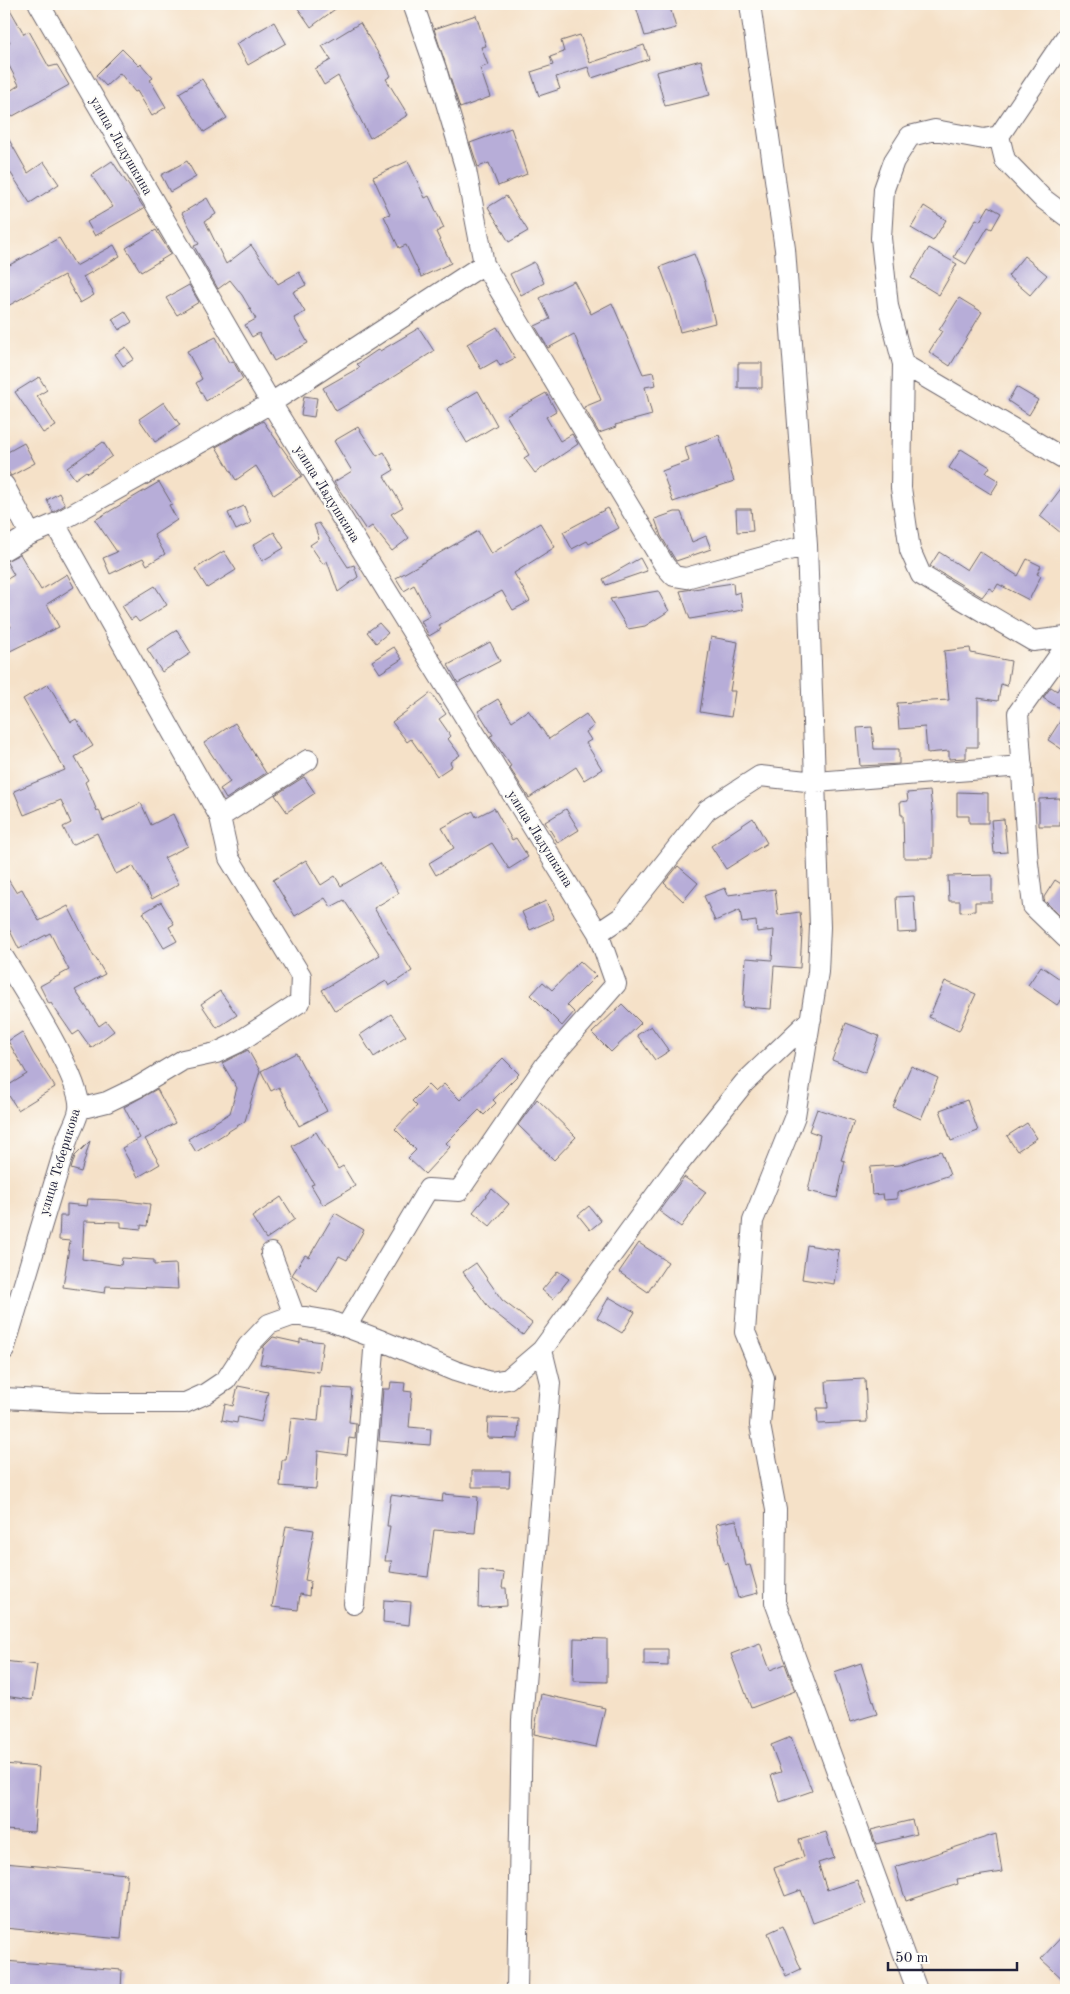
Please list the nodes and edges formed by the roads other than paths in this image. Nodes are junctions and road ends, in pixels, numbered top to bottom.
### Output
1 (39, 4) edge
2 (413, 4) edge
3 (750, 4) edge
4 (1065, 42) edge
5 (999, 136) junction
6 (1066, 216) edge
7 (484, 264) junction
8 (903, 364) junction
9 (271, 403) junction
10 (1063, 458) dead end
11 (4, 485) edge
12 (55, 524) junction
13 (29, 535) junction
14 (807, 545) junction
15 (4, 550) edge
16 (1066, 637) edge
17 (1066, 646) edge
18 (308, 760) dead end
19 (1022, 766) junction
20 (816, 782) junction
21 (220, 817) junction
22 (598, 933) junction
23 (1066, 938) edge
24 (4, 958) edge
25 (811, 1019) junction
26 (80, 1109) junction
27 (271, 1253) dead end
28 (26, 1276) junction
29 (4, 1289) edge
30 (294, 1314) junction
31 (346, 1327) junction
32 (375, 1338) junction
33 (4, 1350) edge
34 (542, 1350) junction
35 (4, 1398) edge
36 (354, 1604) dead end
37 (517, 1990) edge
38 (917, 1990) edge

1 - 9 street, улица Ладушкина
2 - 7 street
3 - 14 street
4 - 5 street
5 - 6 street
5 - 8 street
7 - 9 street
7 - 14 street
8 - 10 street
8 - 16 street
9 - 12 street
9 - 22 street, улица Ладушкина
11 - 13 street
12 - 13 street
12 - 21 street
13 - 15 street
14 - 20 street
17 - 19 street
18 - 21 street
19 - 20 street
19 - 23 street
20 - 22 street
20 - 25 street
21 - 26 street
22 - 31 street, улица Ладушкина
24 - 26 street, улица Теберикова
25 - 34 street
25 - 38 street
26 - 28 street, улица Теберикова
27 - 30 street
28 - 29 street
28 - 33 street, улица Теберикова
30 - 31 street
30 - 35 street
31 - 32 street
32 - 34 street
32 - 36 street
34 - 37 street

